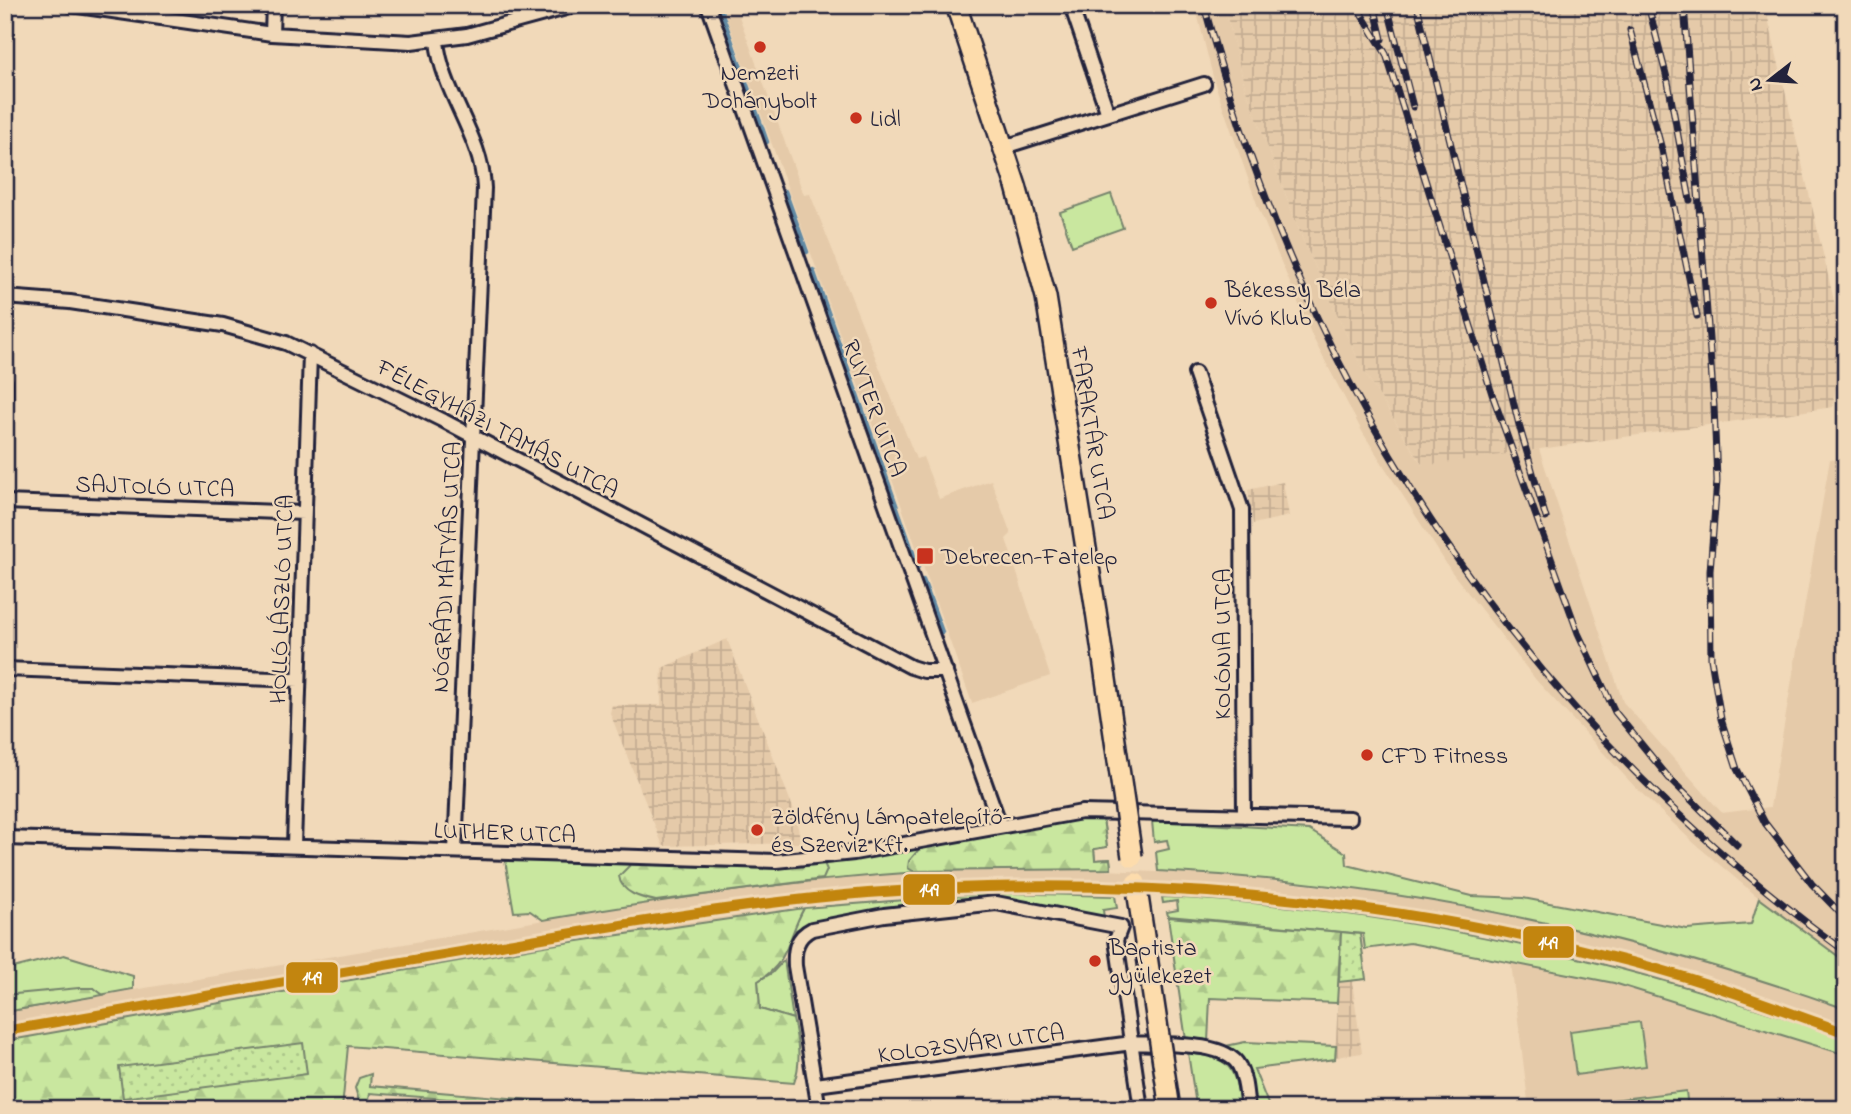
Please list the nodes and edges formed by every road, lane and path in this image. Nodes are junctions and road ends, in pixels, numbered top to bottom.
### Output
1 (71, 5) edge
2 (273, 5) edge
3 (577, 5) edge
4 (708, 5) edge
5 (956, 5) edge
6 (1071, 5) edge
7 (272, 34) junction
8 (437, 41) junction
9 (1204, 84) dead end
10 (1108, 114) junction
11 (1004, 147) junction
12 (5, 297) edge
13 (310, 354) junction
14 (1195, 373) dead end
15 (5, 382) edge
16 (5, 397) edge
17 (473, 437) junction
18 (5, 502) edge
19 (304, 513) junction
20 (5, 669) edge
21 (946, 671) junction
22 (299, 680) junction
23 (1244, 816) junction
24 (1350, 818) dead end
25 (1000, 825) junction
26 (5, 838) edge
27 (295, 845) junction
28 (455, 851) junction
29 (1132, 1044) junction
30 (816, 1085) junction
31 (819, 1109) edge
32 (1141, 1109) edge
33 (1170, 1109) edge
34 (1248, 1109) edge

1 - 7 street
2 - 7 street
3 - 8 street
4 - 21 street, RUYTER UTCA
5 - 11 main road, FARAKTÁR UTCA
6 - 10 street
7 - 8 street
8 - 17 street, NÓGRÁDI MÁTYÁS UTCA
9 - 10 street
10 - 11 street
11 - 33 main road, FARAKTÁR UTCA, bridge
12 - 13 street, FÉLEGYHÁZI TAMÁS UTCA
13 - 17 street, FÉLEGYHÁZI TAMÁS UTCA
13 - 19 street, HOLLÓ LÁSZLÓ UTCA
14 - 23 street, KOLÓNIA UTCA
15 - 16 street
17 - 21 street, FÉLEGYHÁZI TAMÁS UTCA
17 - 28 street, NÓGRÁDI MÁTYÁS UTCA
18 - 19 street, SAJTOLÓ UTCA
19 - 22 street, HOLLÓ LÁSZLÓ UTCA
20 - 22 street
21 - 25 street, RUYTER UTCA
22 - 27 street, HOLLÓ LÁSZLÓ UTCA
23 - 24 street
23 - 25 street, LUTHER UTCA
25 - 28 street, LUTHER UTCA
26 - 27 street, LUTHER UTCA
27 - 28 street, LUTHER UTCA
29 - 30 street, KOLOZSVÁRI UTCA
29 - 30 street
29 - 32 street
29 - 34 street
30 - 31 street

